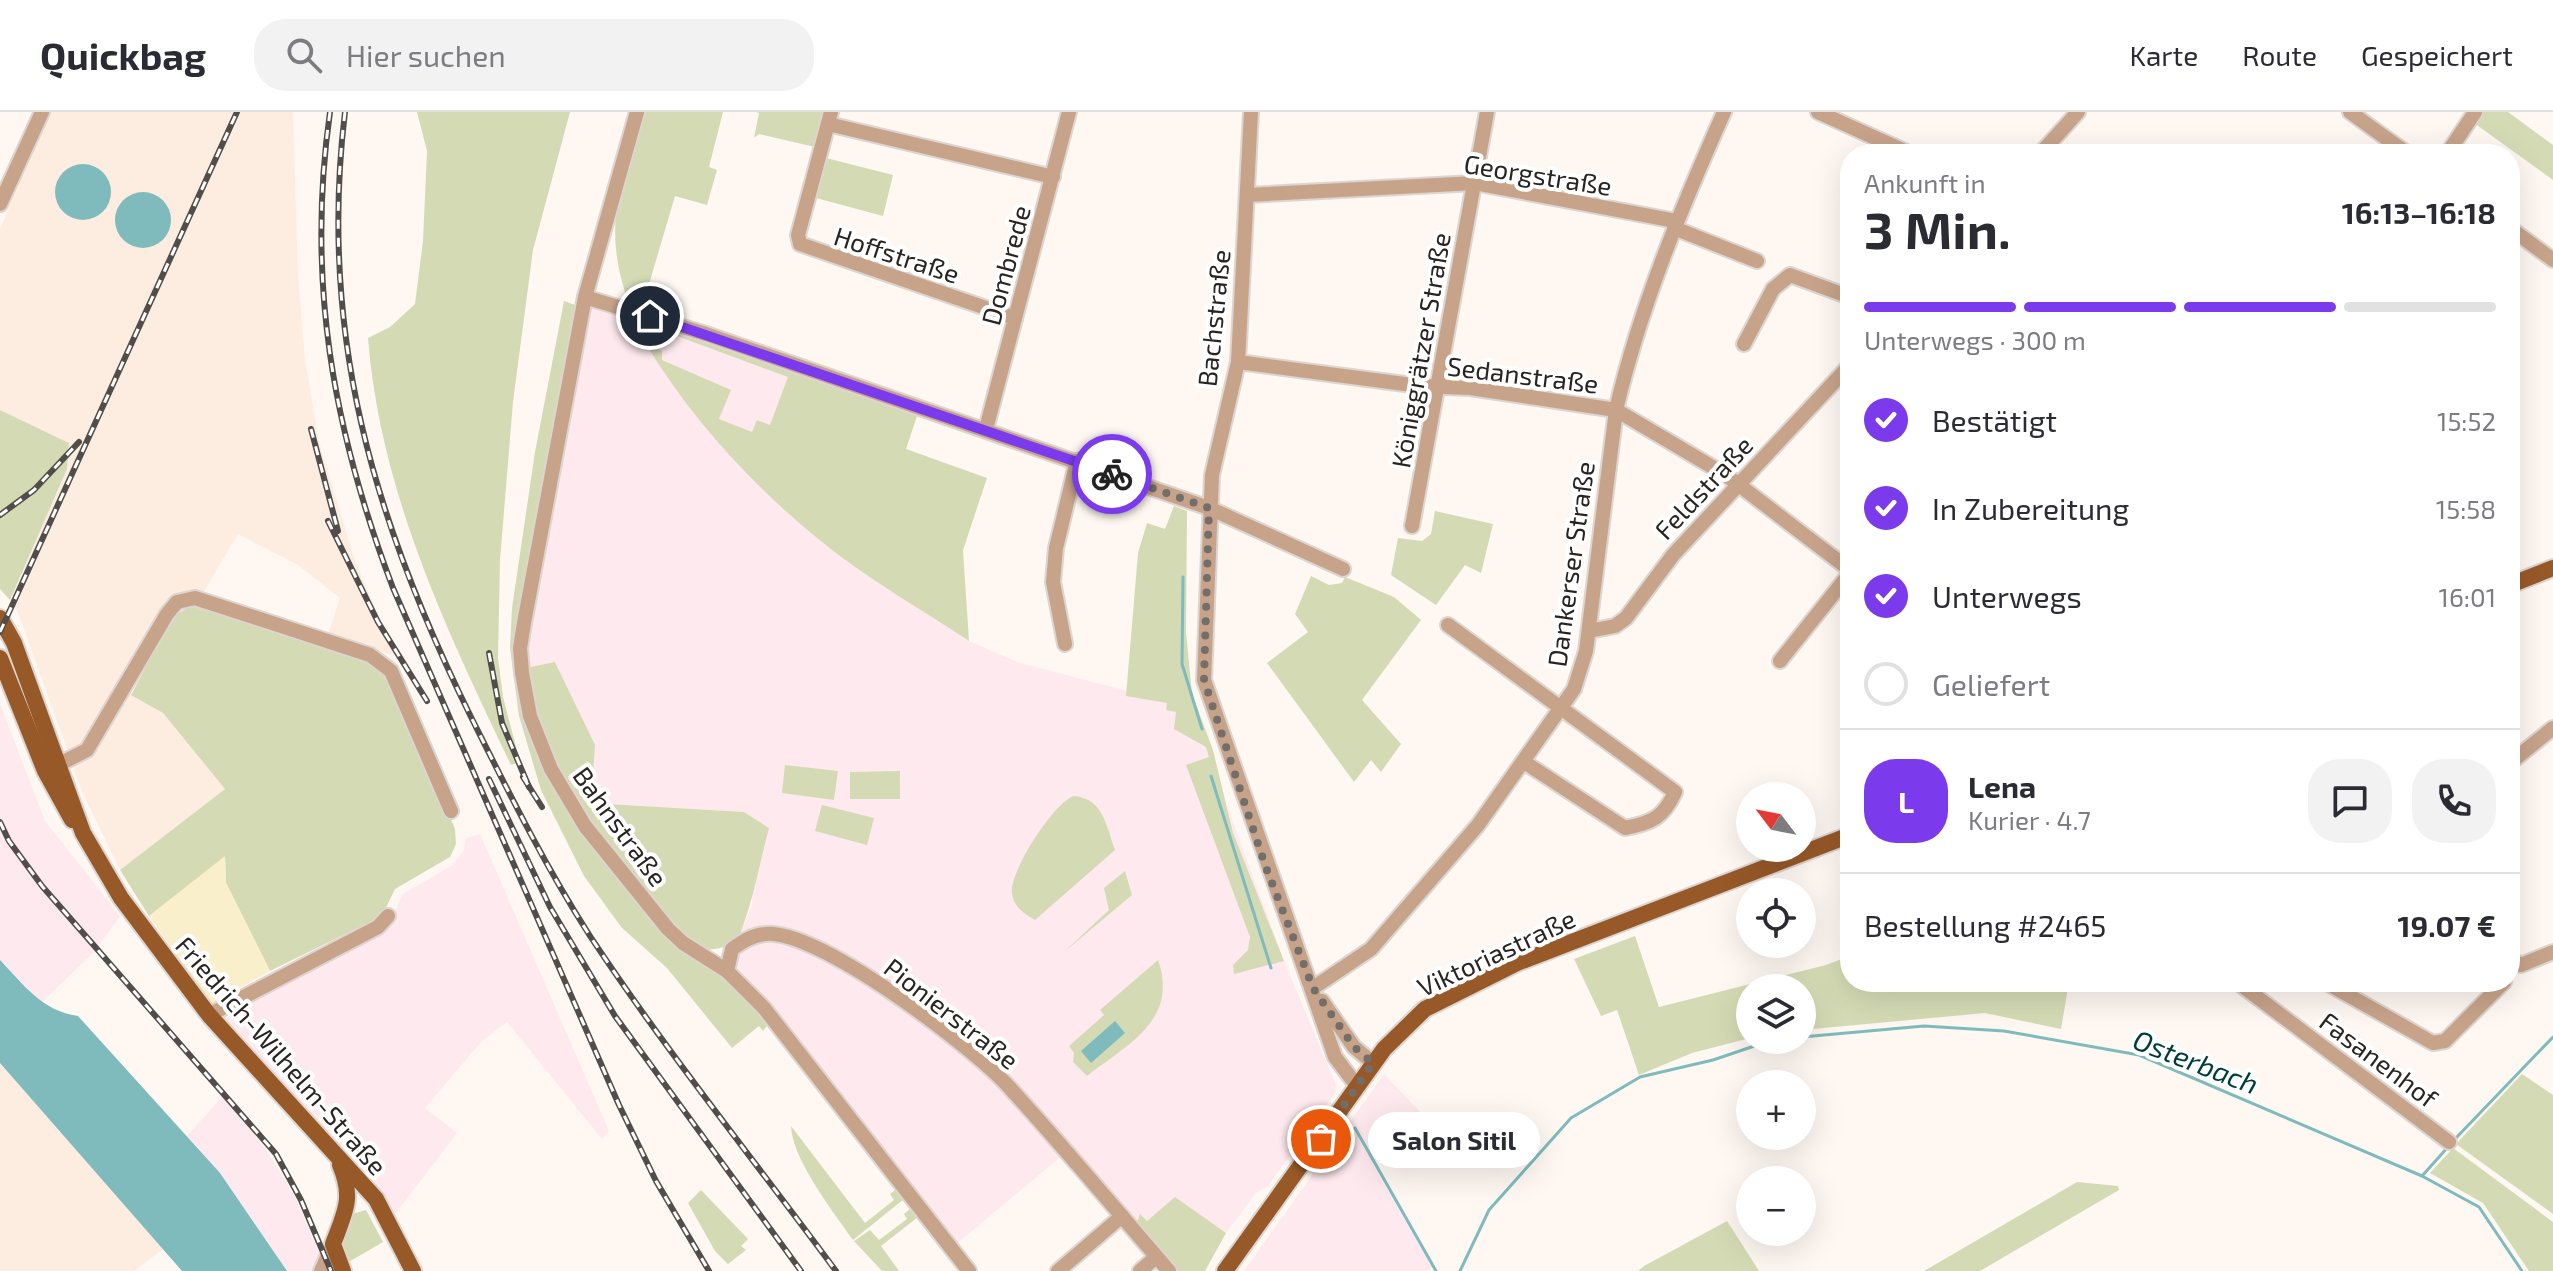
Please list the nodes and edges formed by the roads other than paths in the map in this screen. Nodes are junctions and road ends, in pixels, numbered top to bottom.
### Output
1 (42, 112) edge
2 (637, 112) edge
3 (1069, 112) edge
4 (1251, 112) edge
5 (1487, 112) edge
6 (1724, 112) edge
7 (1818, 112) edge
8 (2078, 112) edge
9 (2350, 112) edge
10 (2475, 112) edge
11 (830, 118) edge
12 (1889, 144) edge
13 (2049, 144) edge
14 (2394, 144) edge
15 (2454, 144) edge
16 (1053, 177) junction
17 (1475, 183) junction
18 (1248, 195) junction
19 (0, 204) edge
20 (1675, 224) junction
21 (2520, 235) edge
22 (2553, 260) edge
23 (1757, 261) dead end
24 (1840, 293) edge
25 (585, 297) junction
26 (1015, 318) junction
27 (1744, 344) dead end
28 (1238, 362) junction
29 (1840, 376) edge
30 (1437, 388) junction
31 (1616, 410) junction
32 (986, 429) junction
33 (1077, 461) junction
34 (1739, 485) junction
35 (1209, 508) junction
36 (1412, 526) dead end
37 (1840, 564) edge
38 (2553, 568) edge
39 (1343, 569) dead end
40 (2520, 581) edge
41 (1840, 585) edge
42 (0, 618) edge
43 (1448, 625) dead end
44 (1589, 631) junction
45 (1065, 644) dead end
46 (0, 658) edge
47 (1780, 661) dead end
48 (18, 677) junction
49 (1561, 708) junction
50 (2553, 728) edge
51 (2520, 755) edge
52 (1524, 762) junction
53 (52, 768) junction
54 (451, 811) dead end
55 (1840, 839) edge
56 (388, 916) dead end
57 (732, 949) junction
58 (2553, 952) edge
59 (704, 957) junction
60 (2520, 964) edge
61 (727, 971) junction
62 (1313, 988) junction
63 (2253, 992) edge
64 (2343, 992) edge
65 (2494, 992) edge
66 (209, 1015) junction
67 (1373, 1063) junction
68 (1357, 1086) junction
69 (2449, 1142) dead end
70 (336, 1156) junction
71 (347, 1208) junction
72 (381, 1211) junction
73 (1122, 1216) junction
74 (333, 1244) junction
75 (1156, 1257) junction
76 (321, 1271) edge
77 (343, 1271) edge
78 (413, 1271) edge
79 (969, 1271) edge
80 (1058, 1271) edge
81 (1140, 1271) edge
82 (1169, 1271) edge
83 (1225, 1271) edge

1 - 19 street
2 - 25 street, Bahnstraße
3 - 16 street, Dombrede
4 - 18 street, Bachstraße
5 - 17 street, Königgrätzer Straße
6 - 20 street, Dankerser Straße
7 - 12 street
8 - 13 street
9 - 14 street
10 - 15 street
11 - 16 street
11 - 26 street, Hoffstraße
16 - 26 street, Dombrede
17 - 18 street, Georgstraße
17 - 20 street, Georgstraße
17 - 30 street, Königgrätzer Straße
18 - 28 street, Bachstraße
20 - 23 street, Georgstraße
20 - 31 street, Dankerser Straße
21 - 22 street
24 - 27 street
25 - 32 street
25 - 59 street, Bahnstraße
26 - 32 street, Dombrede
28 - 30 street, Sedanstraße
28 - 35 street, Bachstraße
29 - 34 street, Feldstraße
30 - 31 street, Sedanstraße
30 - 36 street, Königgrätzer Straße
31 - 34 street, Sedanstraße
31 - 44 street, Dankerser Straße
32 - 33 street
33 - 35 street
33 - 45 street
34 - 37 street, Sedanstraße
34 - 44 street, Feldstraße
35 - 39 street
35 - 62 street, Bachstraße
38 - 40 main road
41 - 47 street
42 - 48 main road, Friedrich-Wilhelm-Straße
43 - 49 street
44 - 49 street, Dankerser Straße
46 - 48 main road, Friedrich-Wilhelm-Straße
48 - 53 main road, Friedrich-Wilhelm-Straße
49 - 52 street, Dankerser Straße
49 - 52 street
50 - 51 street
52 - 62 street, Dankerser Straße
53 - 54 street
53 - 66 main road, Friedrich-Wilhelm-Straße
55 - 67 main road, Viktoriastraße
56 - 66 street
57 - 59 street, Pionierstraße
57 - 61 street
57 - 73 street, Pionierstraße
58 - 60 street
59 - 61 street, Bahnstraße
61 - 79 street, Bahnstraße
62 - 67 street, Bachstraße
62 - 68 street, Bachstraße
63 - 69 street, Fasanenhof
64 - 65 street
66 - 70 main road, Friedrich-Wilhelm-Straße
67 - 68 main road, Viktoriastraße
68 - 83 main road, Viktoriastraße
70 - 71 main road
70 - 72 main road, Friedrich-Wilhelm-Straße
71 - 72 main road
71 - 74 main road
72 - 78 main road, Friedrich-Wilhelm-Straße
73 - 75 street, Pionierstraße
73 - 80 street
74 - 76 street
74 - 77 main road
75 - 81 street
75 - 82 street, Pionierstraße

